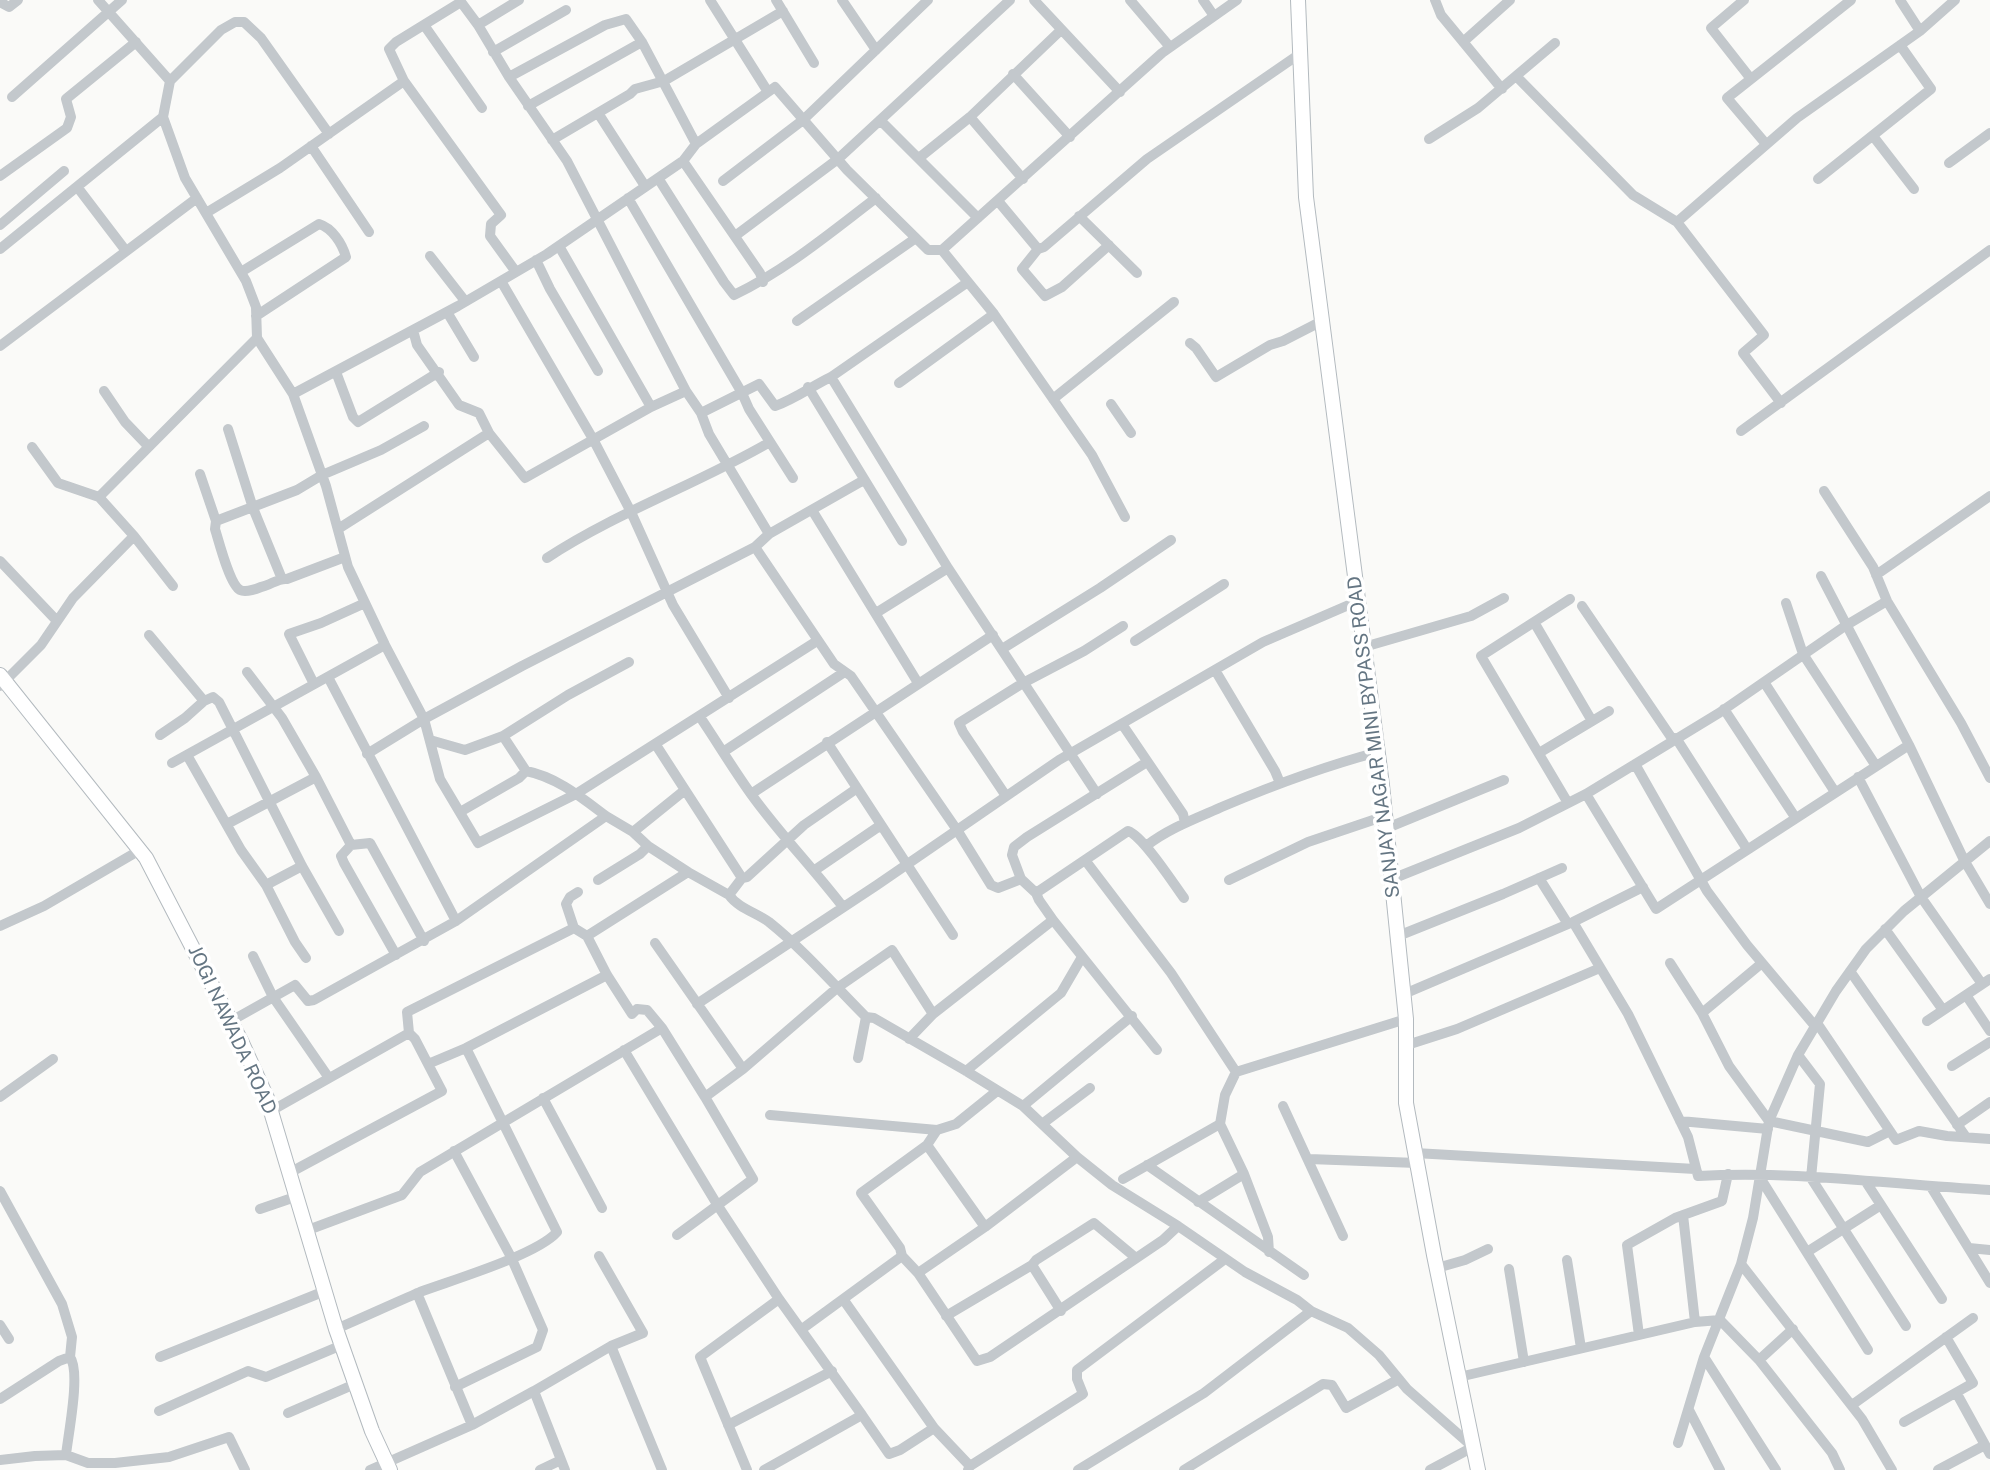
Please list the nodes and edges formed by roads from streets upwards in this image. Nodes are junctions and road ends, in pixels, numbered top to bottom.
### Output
1 (18, 0) edge
2 (98, 0) edge
3 (122, 0) edge
4 (519, 0) edge
5 (710, 0) edge
6 (776, 0) edge
7 (842, 0) edge
8 (929, 0) edge
9 (1010, 0) edge
10 (1034, 0) edge
11 (1130, 0) edge
12 (1203, 0) edge
13 (1237, 0) edge
14 (1298, 0) edge
15 (1435, 0) edge
16 (1510, 0) edge
17 (1744, 0) edge
18 (1851, 0) edge
19 (1900, 0) edge
20 (1955, 0) edge
21 (0, 2) edge
22 (566, 10) dead end
23 (783, 11) junction
24 (109, 12) junction
25 (1214, 16) junction
26 (478, 25) junction
27 (424, 26) junction
28 (1061, 30) junction
29 (1920, 31) junction
30 (736, 40) junction
31 (136, 42) junction
32 (642, 42) junction
33 (1463, 42) junction
34 (1555, 44) dead end
35 (1900, 45) junction
36 (1170, 47) junction
37 (876, 50) junction
38 (493, 52) junction
39 (1301, 53) junction
40 (814, 63) dead end
41 (1013, 74) junction
42 (509, 77) junction
43 (1517, 77) junction
44 (1751, 79) junction
45 (170, 81) junction
46 (404, 81) junction
47 (664, 81) junction
48 (1502, 89) junction
49 (768, 92) junction
50 (1120, 92) junction
51 (12, 97) dead end
52 (528, 106) junction
53 (482, 108) dead end
54 (598, 113) junction
55 (163, 117) junction
56 (970, 117) junction
57 (803, 120) junction
58 (880, 120) junction
59 (1990, 133) edge
60 (329, 134) junction
61 (1873, 136) junction
62 (1070, 137) junction
63 (1429, 139) dead end
64 (552, 140) junction
65 (696, 144) junction
66 (1766, 144) junction
67 (311, 146) junction
68 (919, 158) junction
69 (838, 159) junction
70 (682, 161) junction
71 (1949, 163) dead end
72 (64, 171) dead end
73 (0, 176) edge
74 (658, 178) junction
75 (1023, 178) junction
76 (1818, 179) dead end
77 (723, 181) dead end
78 (645, 186) junction
79 (78, 188) junction
80 (1914, 189) dead end
81 (197, 198) junction
82 (628, 198) junction
83 (876, 198) junction
84 (998, 201) junction
85 (206, 213) junction
86 (1079, 216) junction
87 (978, 218) junction
88 (597, 219) junction
89 (1677, 222) junction
90 (0, 226) edge
91 (369, 232) dead end
92 (735, 236) junction
93 (916, 238) junction
94 (1109, 245) junction
95 (559, 246) junction
96 (0, 249) edge
97 (1038, 249) junction
98 (942, 250) junction
99 (1990, 250) edge
100 (126, 251) junction
101 (430, 256) dead end
102 (536, 260) junction
103 (241, 272) junction
104 (516, 272) junction
105 (1137, 272) dead end
106 (501, 281) junction
107 (763, 282) junction
108 (968, 282) junction
109 (465, 302) junction
110 (1174, 302) dead end
111 (447, 312) junction
112 (993, 314) junction
113 (256, 316) junction
114 (797, 321) dead end
115 (1322, 321) junction
116 (413, 330) junction
117 (257, 338) junction
118 (1190, 343) dead end
119 (0, 346) edge
120 (474, 357) dead end
121 (598, 371) dead end
122 (336, 372) junction
123 (439, 372) junction
124 (831, 377) junction
125 (899, 383) dead end
126 (808, 387) junction
127 (686, 390) junction
128 (104, 391) dead end
129 (742, 393) junction
130 (293, 394) junction
131 (1053, 399) junction
132 (1111, 404) dead end
133 (1781, 404) junction
134 (651, 407) junction
135 (701, 413) junction
136 (424, 426) dead end
137 (228, 429) dead end
138 (1741, 431) dead end
139 (489, 433) junction
140 (1131, 433) dead end
141 (593, 439) junction
142 (770, 442) junction
143 (32, 446) dead end
144 (148, 446) junction
145 (729, 466) junction
146 (200, 474) dead end
147 (322, 475) junction
148 (793, 478) dead end
149 (864, 480) junction
150 (1824, 491) dead end
151 (1990, 496) edge
152 (99, 497) junction
153 (253, 508) junction
154 (812, 510) junction
155 (631, 512) junction
156 (1125, 517) dead end
157 (216, 521) junction
158 (338, 529) junction
159 (769, 534) junction
160 (134, 536) junction
161 (1171, 540) dead end
162 (902, 541) dead end
163 (755, 547) junction
164 (345, 557) junction
165 (547, 558) dead end
166 (0, 561) edge
167 (948, 568) junction
168 (1876, 575) junction
169 (1821, 576) dead end
170 (282, 579) junction
171 (1224, 584) dead end
172 (173, 586) dead end
173 (669, 593) junction
174 (1504, 598) dead end
175 (1570, 598) dead end
176 (1358, 601) junction
177 (1887, 601) junction
178 (365, 603) junction
179 (1786, 603) dead end
180 (1582, 606) dead end
181 (876, 613) junction
182 (57, 621) junction
183 (1534, 622) junction
184 (1123, 626) dead end
185 (1845, 626) junction
186 (149, 635) dead end
187 (993, 635) junction
188 (1135, 640) dead end
189 (817, 641) junction
190 (385, 645) junction
191 (1364, 648) junction
192 (1002, 649) junction
193 (1803, 654) junction
194 (629, 662) dead end
195 (1215, 670) junction
196 (247, 672) dead end
197 (843, 673) junction
198 (328, 677) junction
199 (2, 681) edge
200 (918, 682) junction
201 (1764, 682) junction
202 (1023, 683) junction
203 (314, 684) junction
204 (729, 698) junction
205 (204, 701) junction
206 (273, 707) junction
207 (1724, 709) junction
208 (1609, 711) dead end
209 (874, 712) junction
210 (700, 717) junction
211 (424, 719) junction
212 (1592, 721) junction
213 (1122, 724) junction
214 (232, 730) junction
215 (160, 736) dead end
216 (503, 736) junction
217 (1675, 739) junction
218 (430, 740) junction
219 (827, 742) junction
220 (656, 745) junction
221 (1909, 745) junction
222 (723, 752) junction
223 (1378, 752) junction
224 (1071, 753) junction
225 (1539, 753) junction
226 (367, 754) junction
227 (187, 755) junction
228 (1147, 762) junction
229 (172, 764) dead end
230 (1634, 764) junction
231 (1876, 766) junction
232 (526, 771) junction
233 (316, 777) junction
234 (1858, 777) junction
235 (1990, 778) edge
236 (1504, 780) dead end
237 (1280, 783) junction
238 (856, 789) junction
239 (685, 790) junction
240 (1835, 792) junction
241 (576, 794) junction
242 (751, 794) junction
243 (1097, 794) junction
244 (1586, 794) junction
245 (1006, 796) junction
246 (269, 801) junction
247 (1568, 803) junction
248 (460, 812) junction
249 (606, 816) junction
250 (1795, 817) junction
251 (1386, 822) junction
252 (1185, 823) junction
253 (227, 824) junction
254 (881, 825) junction
255 (957, 830) junction
256 (633, 832) junction
257 (788, 841) junction
258 (1990, 841) edge
259 (351, 845) junction
260 (648, 846) junction
261 (1146, 846) junction
262 (1747, 849) junction
263 (140, 850) junction
264 (1085, 860) junction
265 (1964, 860) junction
266 (907, 864) junction
267 (302, 866) junction
268 (1562, 868) dead end
269 (815, 870) junction
270 (688, 872) junction
271 (742, 878) junction
272 (1539, 878) junction
273 (1021, 879) junction
274 (1392, 879) junction
275 (598, 880) dead end
276 (1229, 880) dead end
277 (1700, 880) junction
278 (266, 885) junction
279 (1643, 887) junction
280 (578, 892) dead end
281 (1037, 893) junction
282 (729, 895) junction
283 (1921, 897) junction
284 (1184, 898) dead end
285 (1990, 904) edge
286 (843, 907) junction
287 (1053, 920) junction
288 (456, 921) junction
289 (1570, 923) junction
290 (0, 926) edge
291 (574, 928) junction
292 (1885, 929) junction
293 (339, 931) dead end
294 (953, 935) dead end
295 (587, 936) junction
296 (1398, 936) junction
297 (424, 941) junction
298 (791, 941) junction
299 (655, 943) dead end
300 (253, 956) dead end
301 (396, 956) junction
302 (1082, 957) junction
303 (306, 958) dead end
304 (1670, 963) dead end
305 (1762, 963) junction
306 (1600, 968) junction
307 (1850, 971) junction
308 (607, 975) junction
309 (1986, 981) edge
310 (837, 988) junction
311 (1404, 994) junction
312 (1966, 995) junction
313 (273, 997) junction
314 (697, 1004) junction
315 (1943, 1010) junction
316 (1702, 1013) junction
317 (933, 1014) junction
318 (1132, 1016) junction
319 (866, 1017) junction
320 (1406, 1018) junction
321 (231, 1021) junction
322 (1927, 1021) dead end
323 (1816, 1025) junction
324 (662, 1028) junction
325 (1990, 1031) edge
326 (409, 1033) junction
327 (909, 1039) junction
328 (1990, 1042) edge
329 (1407, 1045) junction
330 (466, 1048) junction
331 (1157, 1050) dead end
332 (624, 1051) junction
333 (1798, 1055) junction
334 (858, 1058) dead end
335 (53, 1059) dead end
336 (428, 1064) junction
337 (1952, 1066) dead end
338 (743, 1069) junction
339 (966, 1071) junction
340 (1236, 1072) junction
341 (329, 1078) junction
342 (1090, 1088) dead end
343 (997, 1091) junction
344 (0, 1097) edge
345 (705, 1097) junction
346 (543, 1098) junction
347 (1990, 1102) edge
348 (1023, 1106) junction
349 (1283, 1106) dead end
350 (271, 1111) junction
351 (770, 1115) dead end
352 (1680, 1121) junction
353 (502, 1122) junction
354 (1042, 1124) junction
355 (1220, 1124) junction
356 (1768, 1125) junction
357 (1957, 1125) junction
358 (937, 1130) junction
359 (1890, 1131) junction
360 (1815, 1132) junction
361 (1966, 1137) junction
362 (1990, 1139) edge
363 (927, 1145) junction
364 (454, 1151) junction
365 (1077, 1157) junction
366 (1416, 1158) junction
367 (1309, 1159) junction
368 (1147, 1164) junction
369 (1695, 1169) junction
370 (291, 1172) junction
371 (1244, 1174) junction
372 (1728, 1174) junction
373 (1759, 1175) junction
374 (1811, 1178) junction
375 (1123, 1179) dead end
376 (1867, 1182) junction
377 (1931, 1187) junction
378 (1990, 1190) edge
379 (0, 1191) edge
380 (298, 1196) junction
381 (1198, 1202) junction
382 (1881, 1205) junction
383 (718, 1206) junction
384 (602, 1208) dead end
385 (260, 1209) dead end
386 (1683, 1215) junction
387 (1178, 1226) junction
388 (985, 1227) junction
389 (308, 1230) junction
390 (1844, 1230) junction
391 (677, 1235) dead end
392 (1343, 1236) dead end
393 (1969, 1248) junction
394 (1488, 1249) dead end
395 (1990, 1250) edge
396 (1269, 1251) junction
397 (1807, 1252) junction
398 (599, 1256) dead end
399 (902, 1256) junction
400 (512, 1257) junction
401 (1136, 1258) junction
402 (1225, 1259) junction
403 (1567, 1260) dead end
404 (1741, 1264) junction
405 (1032, 1265) junction
406 (1437, 1268) junction
407 (1509, 1269) dead end
408 (918, 1273) junction
409 (1304, 1275) dead end
410 (1990, 1283) edge
411 (326, 1291) junction
412 (417, 1293) junction
413 (779, 1299) junction
414 (842, 1299) junction
415 (1942, 1300) dead end
416 (1061, 1311) junction
417 (1311, 1311) junction
418 (946, 1316) junction
419 (1973, 1318) dead end
420 (1720, 1320) junction
421 (1695, 1322) junction
422 (0, 1325) edge
423 (1906, 1326) dead end
424 (336, 1329) junction
425 (802, 1329) junction
426 (1793, 1329) junction
427 (1639, 1335) junction
428 (1946, 1337) junction
429 (9, 1339) dead end
430 (342, 1345) junction
431 (611, 1346) junction
432 (1581, 1349) junction
433 (1868, 1350) dead end
434 (70, 1357) junction
435 (160, 1357) dead end
436 (1704, 1357) junction
437 (1759, 1360) junction
438 (1524, 1362) junction
439 (832, 1371) junction
440 (1459, 1377) junction
441 (1399, 1379) junction
442 (355, 1384) junction
443 (455, 1387) junction
444 (534, 1391) junction
445 (1957, 1394) junction
446 (0, 1399) edge
447 (1852, 1405) junction
448 (1689, 1410) junction
449 (159, 1411) dead end
450 (288, 1413) dead end
451 (862, 1415) junction
452 (1904, 1422) dead end
453 (472, 1425) junction
454 (728, 1425) junction
455 (934, 1428) junction
456 (1678, 1443) dead end
457 (1473, 1447) junction
458 (1988, 1449) edge
459 (66, 1455) junction
460 (0, 1460) edge
461 (563, 1465) edge
462 (87, 1466) edge
463 (389, 1467) edge
464 (969, 1468) edge
465 (1888, 1468) edge
466 (245, 1470) edge
467 (370, 1470) edge
468 (540, 1470) edge
469 (662, 1470) edge
470 (747, 1470) edge
471 (764, 1470) edge
472 (1078, 1470) edge
473 (1184, 1470) edge
474 (1430, 1470) edge
475 (1478, 1470) edge
476 (1720, 1470) edge
477 (1776, 1470) edge
478 (1840, 1470) edge
479 (1938, 1470) edge

1 - 21 street
2 - 24 street
3 - 24 street
4 - 26 street
5 - 30 street
6 - 23 street
7 - 37 street
8 - 37 street
9 - 58 street
10 - 28 street
11 - 36 street
12 - 25 street
13 - 25 street
14 - 39 street, SANJAY NAGAR MINI BYPASS ROAD
15 - 33 street
16 - 33 street
17 - 44 street
18 - 44 street
19 - 29 street
20 - 29 street
22 - 38 street
23 - 30 street
23 - 40 street
24 - 31 street
24 - 51 street
25 - 36 street
26 - 27 street
26 - 38 street
27 - 46 street
27 - 53 street
28 - 41 street
28 - 50 street
29 - 35 street
30 - 47 street
30 - 49 street
31 - 45 street
31 - 73 street
32 - 42 street
32 - 47 street
32 - 52 street
33 - 48 street
34 - 43 street
35 - 61 street
35 - 66 street
36 - 50 street
37 - 57 street
38 - 42 street
39 - 86 street
39 - 115 street, SANJAY NAGAR MINI BYPASS ROAD
41 - 56 street
41 - 62 street
42 - 52 street
43 - 48 street
43 - 89 street
44 - 66 street
45 - 55 street
45 - 60 street
46 - 60 street
46 - 104 street
47 - 54 street
47 - 65 street
48 - 63 street
49 - 57 street
49 - 65 street
50 - 62 street
52 - 64 street
54 - 64 street
54 - 78 street
55 - 79 street
55 - 81 street
56 - 68 street
56 - 75 street
57 - 69 street
57 - 77 street
58 - 68 street
58 - 69 street
59 - 71 street
60 - 67 street
61 - 76 street
61 - 80 street
62 - 75 street
64 - 88 street
65 - 70 street
66 - 89 street
67 - 85 street
67 - 91 street
68 - 87 street
69 - 83 street
69 - 92 street
70 - 74 street
70 - 92 street
72 - 90 street
74 - 78 street
74 - 107 street
75 - 84 street
78 - 82 street
79 - 96 street
79 - 100 street
81 - 85 street
81 - 100 street
82 - 88 street
82 - 129 street
83 - 93 street
83 - 107 street
84 - 87 street
84 - 97 street
85 - 103 street
86 - 94 street
86 - 97 street
87 - 98 street
88 - 95 street
88 - 127 street
89 - 133 street
92 - 107 street
93 - 98 street
93 - 114 street
94 - 97 street
94 - 105 street
95 - 102 street
95 - 134 street
98 - 108 street
99 - 133 street
100 - 119 street
101 - 109 street
102 - 104 street
102 - 121 street
103 - 113 street
103 - 113 street
104 - 106 street
106 - 109 street
106 - 141 street
108 - 112 street
108 - 124 street
109 - 111 street
110 - 131 street
111 - 116 street
111 - 120 street
112 - 125 street
112 - 131 street
113 - 117 street
115 - 118 street
115 - 176 street, SANJAY NAGAR MINI BYPASS ROAD
116 - 122 street
116 - 123 street
117 - 130 street
117 - 144 street
122 - 123 street
122 - 130 street
123 - 139 street
124 - 126 street
124 - 167 street
126 - 129 street
126 - 149 street
127 - 134 street
127 - 135 street
128 - 144 street
129 - 135 street
129 - 142 street
130 - 147 street
131 - 156 street
132 - 140 street
133 - 138 street
134 - 141 street
135 - 145 street
136 - 147 street
137 - 153 street
139 - 141 street
139 - 158 street
141 - 155 street
142 - 145 street
142 - 148 street
143 - 152 street
144 - 152 street
145 - 155 street
145 - 159 street
146 - 157 street
147 - 153 street
147 - 158 street
149 - 154 street
149 - 162 street
150 - 168 street
151 - 168 street
152 - 160 street
153 - 157 street
153 - 170 street
154 - 159 street
154 - 181 street
155 - 165 street
155 - 173 street
157 - 170 street
158 - 164 street
159 - 163 street
160 - 172 street
160 - 182 street
161 - 192 street
163 - 173 street
163 - 189 street
164 - 170 street
164 - 178 street
166 - 182 street
167 - 181 street
167 - 187 street
168 - 177 street
169 - 185 street
171 - 188 street
173 - 204 street
173 - 211 street
174 - 191 street
175 - 183 street
176 - 191 street, SANJAY NAGAR MINI BYPASS ROAD
176 - 195 street
177 - 185 street
177 - 235 street
178 - 190 street
178 - 203 street
179 - 193 street
180 - 217 street
181 - 200 street
182 - 199 street
183 - 212 street
183 - 225 street
184 - 202 street
185 - 193 street
185 - 221 street
186 - 205 street
187 - 192 street
187 - 200 street
189 - 197 street
189 - 204 street
190 - 198 street
190 - 211 street
191 - 223 street, SANJAY NAGAR MINI BYPASS ROAD
192 - 202 street
193 - 201 street
193 - 231 street
194 - 216 street
195 - 213 street
195 - 237 street
196 - 206 street
197 - 209 street
197 - 222 street
198 - 203 street
198 - 226 street
199 - 263 street, JOGI NAWADA ROAD
200 - 209 street
201 - 207 street
201 - 240 street
202 - 224 street
202 - 245 street
203 - 206 street
204 - 210 street
205 - 214 street
205 - 215 street
206 - 214 street
206 - 233 street
207 - 217 street
207 - 250 street
208 - 212 street
209 - 219 street
209 - 255 street
210 - 220 street
210 - 222 street
211 - 218 street
211 - 226 street
212 - 225 street
213 - 224 street
213 - 228 street
214 - 227 street
214 - 246 street
216 - 218 street
216 - 232 street
217 - 230 street
217 - 262 street
218 - 248 street
219 - 238 street
219 - 242 street
220 - 239 street
220 - 241 street
221 - 231 street
221 - 265 street
222 - 242 street
223 - 237 street
223 - 251 street, SANJAY NAGAR MINI BYPASS ROAD
224 - 243 street
224 - 245 street
225 - 247 street
226 - 288 street
227 - 229 street
227 - 253 street
228 - 243 street
228 - 252 street
230 - 244 street
230 - 277 street
231 - 234 street
232 - 241 street
232 - 248 street
233 - 246 street
233 - 259 street
234 - 240 street
234 - 283 street
236 - 251 street
237 - 252 street
238 - 254 street
238 - 257 street
239 - 256 street
239 - 271 street
240 - 250 street
241 - 248 street
241 - 249 street
242 - 257 street
243 - 273 street
244 - 247 street
244 - 279 street
245 - 255 street
246 - 253 street
246 - 267 street
247 - 274 street
249 - 256 street
249 - 288 street
250 - 262 street
251 - 274 street, SANJAY NAGAR MINI BYPASS ROAD
251 - 276 street
252 - 261 street
253 - 278 street
254 - 266 street
254 - 269 street
255 - 266 street
255 - 273 street
256 - 260 street
257 - 269 street
257 - 271 street
258 - 265 street
259 - 297 street
259 - 301 street
260 - 270 street
260 - 275 street
261 - 264 street
261 - 284 street
262 - 277 street
263 - 290 street
263 - 321 street, JOGI NAWADA ROAD
264 - 281 street
264 - 340 street
265 - 283 street
265 - 285 street
266 - 286 street
266 - 294 street
267 - 278 street
267 - 293 street
268 - 272 street
269 - 286 street
270 - 282 street
270 - 295 street
271 - 282 street
272 - 289 street
272 - 296 street
273 - 281 street
274 - 296 street, SANJAY NAGAR MINI BYPASS ROAD
277 - 279 street
277 - 305 street
278 - 303 street
279 - 289 street
280 - 291 street
281 - 287 street
282 - 298 street
283 - 292 street
283 - 309 street
286 - 298 street
287 - 302 street
287 - 317 street
288 - 297 street
289 - 306 street
289 - 311 street
291 - 295 street
291 - 326 street
292 - 307 street
292 - 315 street
295 - 308 street
296 - 311 street, SANJAY NAGAR MINI BYPASS ROAD
297 - 301 street
298 - 310 street
298 - 314 street
299 - 314 street
300 - 313 street
301 - 313 street
302 - 318 street
302 - 339 street
304 - 316 street
305 - 316 street
305 - 323 street
306 - 329 street
306 - 352 street
307 - 323 street
307 - 357 street
308 - 324 street
308 - 330 street
309 - 312 street
310 - 317 street
310 - 319 street
310 - 338 street
311 - 320 street, SANJAY NAGAR MINI BYPASS ROAD
312 - 315 street
312 - 325 street
313 - 321 street
313 - 341 street
314 - 338 street
315 - 322 street
316 - 356 street
317 - 327 street
318 - 331 street
318 - 348 street
319 - 327 street
319 - 334 street
320 - 329 street, SANJAY NAGAR MINI BYPASS ROAD
320 - 340 street
321 - 350 street, JOGI NAWADA ROAD
323 - 333 street
323 - 359 street
324 - 332 street
324 - 345 street
326 - 336 street
326 - 341 street
327 - 339 street
328 - 337 street
329 - 366 street, SANJAY NAGAR MINI BYPASS ROAD
330 - 336 street
330 - 353 street
332 - 346 street
332 - 383 street
333 - 356 street
333 - 360 street
335 - 344 street
336 - 370 street
338 - 345 street
339 - 343 street
340 - 355 street
341 - 350 street
342 - 354 street
343 - 348 street
343 - 358 street
345 - 383 street
346 - 353 street
346 - 384 street
347 - 357 street
348 - 354 street
349 - 367 street
350 - 370 street, JOGI NAWADA ROAD
351 - 358 street
352 - 356 street
352 - 369 street
353 - 364 street
353 - 400 street
354 - 365 street
355 - 368 street
355 - 371 street
356 - 360 street
356 - 373 street
357 - 361 street
358 - 363 street
359 - 360 street
359 - 361 street
360 - 374 street
361 - 362 street
363 - 388 street
363 - 399 street
364 - 389 street
364 - 400 street
365 - 387 street
365 - 388 street
366 - 367 street
366 - 369 street
366 - 406 street, SANJAY NAGAR MINI BYPASS ROAD
367 - 392 street
368 - 375 street
368 - 381 street
369 - 372 street
370 - 380 street, JOGI NAWADA ROAD
371 - 381 street
371 - 396 street
372 - 373 street
372 - 386 street
373 - 374 street
373 - 397 street
373 - 404 street
374 - 376 street
374 - 390 street
376 - 377 street
376 - 382 street
377 - 378 street
377 - 393 street
379 - 434 street
380 - 385 street
380 - 389 street, JOGI NAWADA ROAD
381 - 396 street
382 - 390 street
382 - 415 street
383 - 391 street
383 - 413 street
386 - 421 street
386 - 427 street
387 - 401 street
387 - 402 street
388 - 408 street
389 - 411 street, JOGI NAWADA ROAD
390 - 397 street
390 - 423 street
393 - 395 street
393 - 410 street
394 - 406 street
396 - 409 street
397 - 433 street
398 - 431 street
399 - 408 street
399 - 414 street
400 - 412 street
400 - 443 street
401 - 405 street
401 - 416 street
402 - 417 street
402 - 464 street
403 - 432 street
404 - 420 street
404 - 426 street
405 - 416 street
405 - 418 street
406 - 440 street, SANJAY NAGAR MINI BYPASS ROAD
407 - 438 street
408 - 418 street
411 - 424 street, JOGI NAWADA ROAD
411 - 435 street
412 - 424 street
412 - 443 street
413 - 425 street
413 - 454 street
414 - 425 street
414 - 455 street
416 - 418 street
417 - 441 street
417 - 472 street
419 - 428 street
420 - 421 street
420 - 436 street
420 - 437 street
421 - 427 street
422 - 429 street
424 - 430 street, JOGI NAWADA ROAD
425 - 439 street
426 - 437 street
426 - 447 street
427 - 432 street
428 - 445 street
428 - 447 street
430 - 442 street, JOGI NAWADA ROAD
430 - 449 street
431 - 444 street
431 - 469 street
432 - 438 street
434 - 446 street
434 - 459 street
436 - 448 street
436 - 477 street
437 - 478 street
438 - 440 street
439 - 451 street
439 - 454 street
440 - 457 street, SANJAY NAGAR MINI BYPASS ROAD
441 - 457 street
441 - 473 street
442 - 450 street
442 - 463 street, JOGI NAWADA ROAD
443 - 453 street
444 - 453 street
444 - 461 street
445 - 452 street
445 - 458 street
447 - 465 street
448 - 456 street
448 - 476 street
451 - 455 street
451 - 471 street
453 - 463 street
454 - 470 street
455 - 464 street
457 - 474 street
457 - 475 street, SANJAY NAGAR MINI BYPASS ROAD
458 - 479 street
459 - 460 street
459 - 462 street
461 - 468 street
462 - 466 street
463 - 467 street

